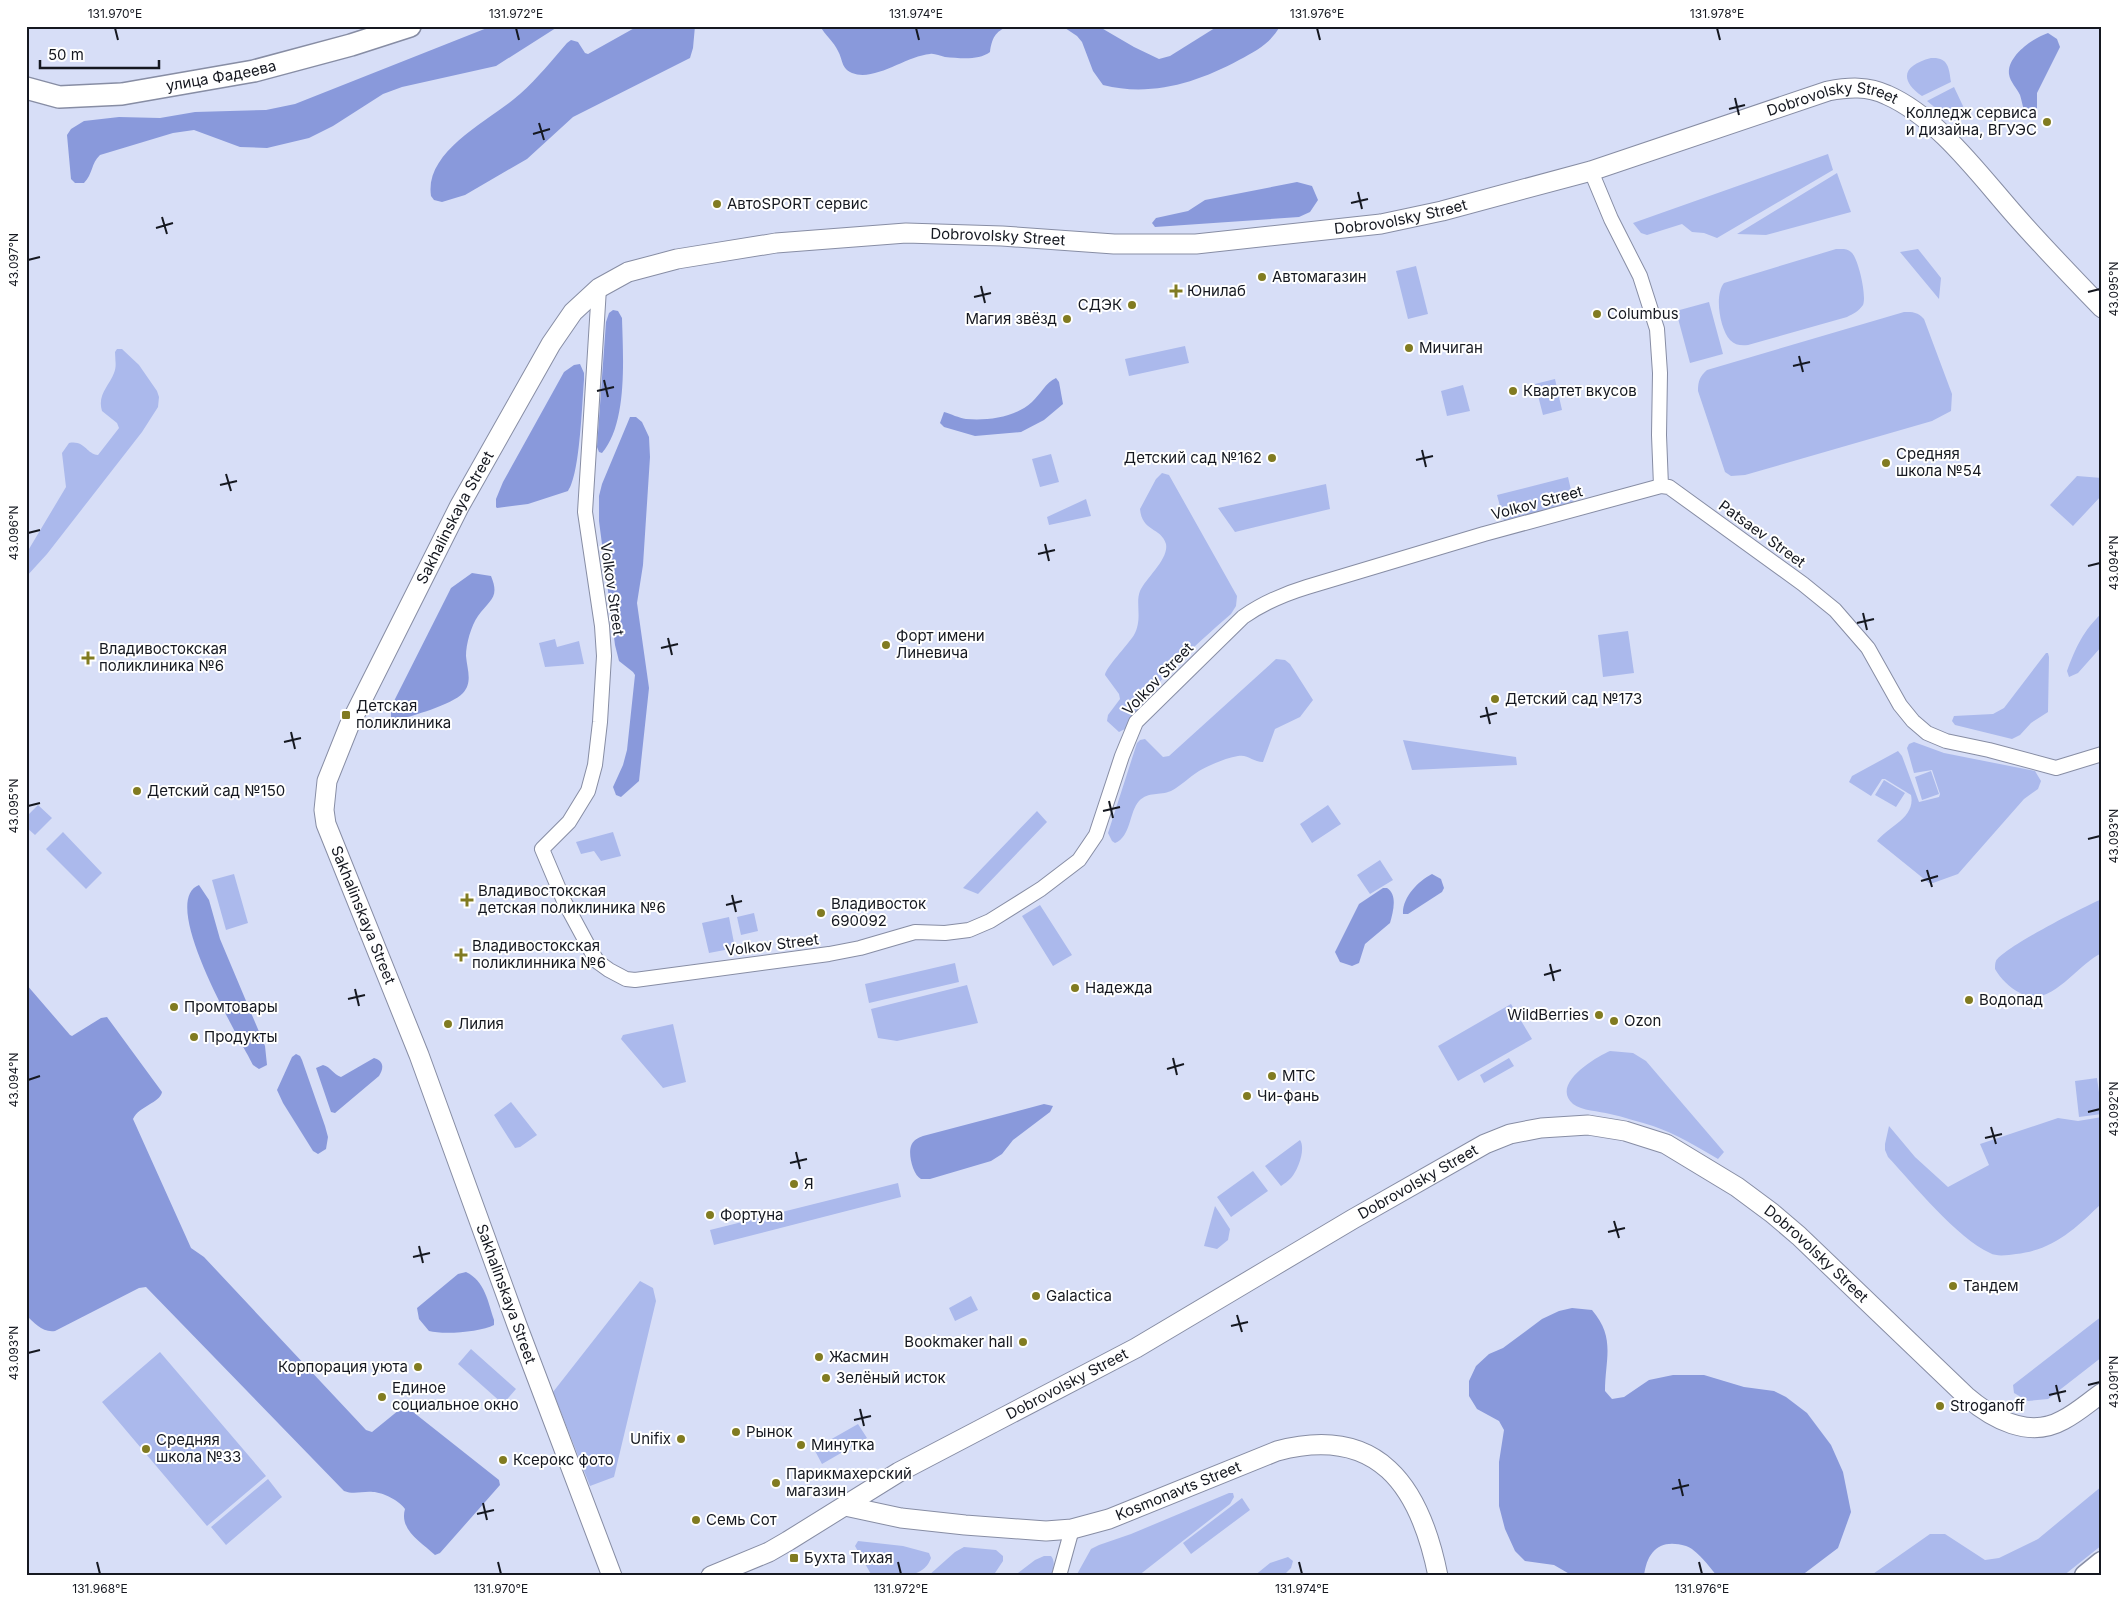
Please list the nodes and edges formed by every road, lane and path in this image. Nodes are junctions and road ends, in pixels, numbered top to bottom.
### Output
1 (410, 26) edge
2 (26, 88) edge
3 (1591, 171) junction
4 (599, 288) junction
5 (2102, 308) edge
6 (1661, 486) junction
7 (2102, 754) edge
8 (2102, 1393) edge
9 (845, 1506) junction
10 (1072, 1529) junction
11 (769, 1552) junction
12 (2102, 1563) edge
13 (612, 1576) edge
14 (711, 1576) edge
15 (742, 1576) edge
16 (1059, 1576) edge
17 (1438, 1576) edge
18 (2086, 1576) edge

1 - 2 main road, улица Фадеева
3 - 4 main road, Dobrovolsky Street
3 - 5 main road, Dobrovolsky Street
3 - 6 street
4 - 6 street, Volkov Street
4 - 13 main road, Sakhalinskaya Street
6 - 7 street, Patsaev Street
8 - 9 main road, Dobrovolsky Street
9 - 10 main road, Kosmonavts Street
9 - 11 main road, Dobrovolsky Street
10 - 16 street
10 - 17 main road, Kosmonavts Street
11 - 14 main road, Dobrovolsky Street
11 - 15 main road
12 - 18 highway

